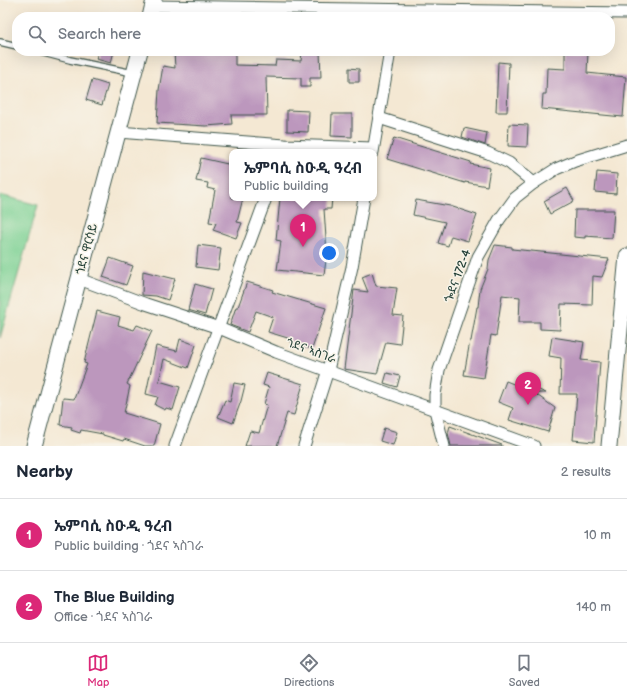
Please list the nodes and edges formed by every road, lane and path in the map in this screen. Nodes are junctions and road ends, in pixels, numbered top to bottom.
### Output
1 (152, 8) edge
2 (397, 9) edge
3 (570, 12) edge
4 (615, 13) edge
5 (627, 13) edge
6 (0, 42) edge
7 (12, 45) edge
8 (55, 56) edge
9 (139, 56) edge
10 (389, 56) edge
11 (134, 73) junction
12 (378, 118) junction
13 (118, 132) junction
14 (627, 145) edge
15 (284, 149) edge
16 (373, 149) edge
17 (534, 183) junction
18 (265, 201) edge
19 (363, 201) edge
20 (627, 256) edge
21 (79, 279) junction
22 (624, 323) edge
23 (219, 328) junction
24 (328, 370) junction
25 (435, 410) junction
26 (34, 446) edge
27 (175, 446) edge
28 (304, 446) edge
29 (444, 446) edge
30 (534, 446) edge
31 (609, 446) edge

1 - 2 street
2 - 3 street
4 - 5 street
6 - 7 lane
8 - 11 lane
9 - 11 main road, ጎደና ዋርሳይ
10 - 12 street
11 - 13 main road, ጎደና ዋርሳይ
12 - 16 street
12 - 17 street
13 - 15 street
13 - 21 main road, ጎደና ዋርሳይ
14 - 17 street, ጐደና 172-4
17 - 25 street, ጐደና 172-4
18 - 23 street
19 - 24 street
20 - 22 main road
21 - 23 street, ጎደና ኣስገራ
21 - 26 main road, ጎደና ዋርሳይ
22 - 31 main road
23 - 24 street, ጎደና ኣስገራ
23 - 27 street
24 - 25 street, ጎደና ኣስገራ
24 - 28 street
25 - 29 street, ጐደና 172-4
25 - 30 street, ጎደና ኣስገራ

